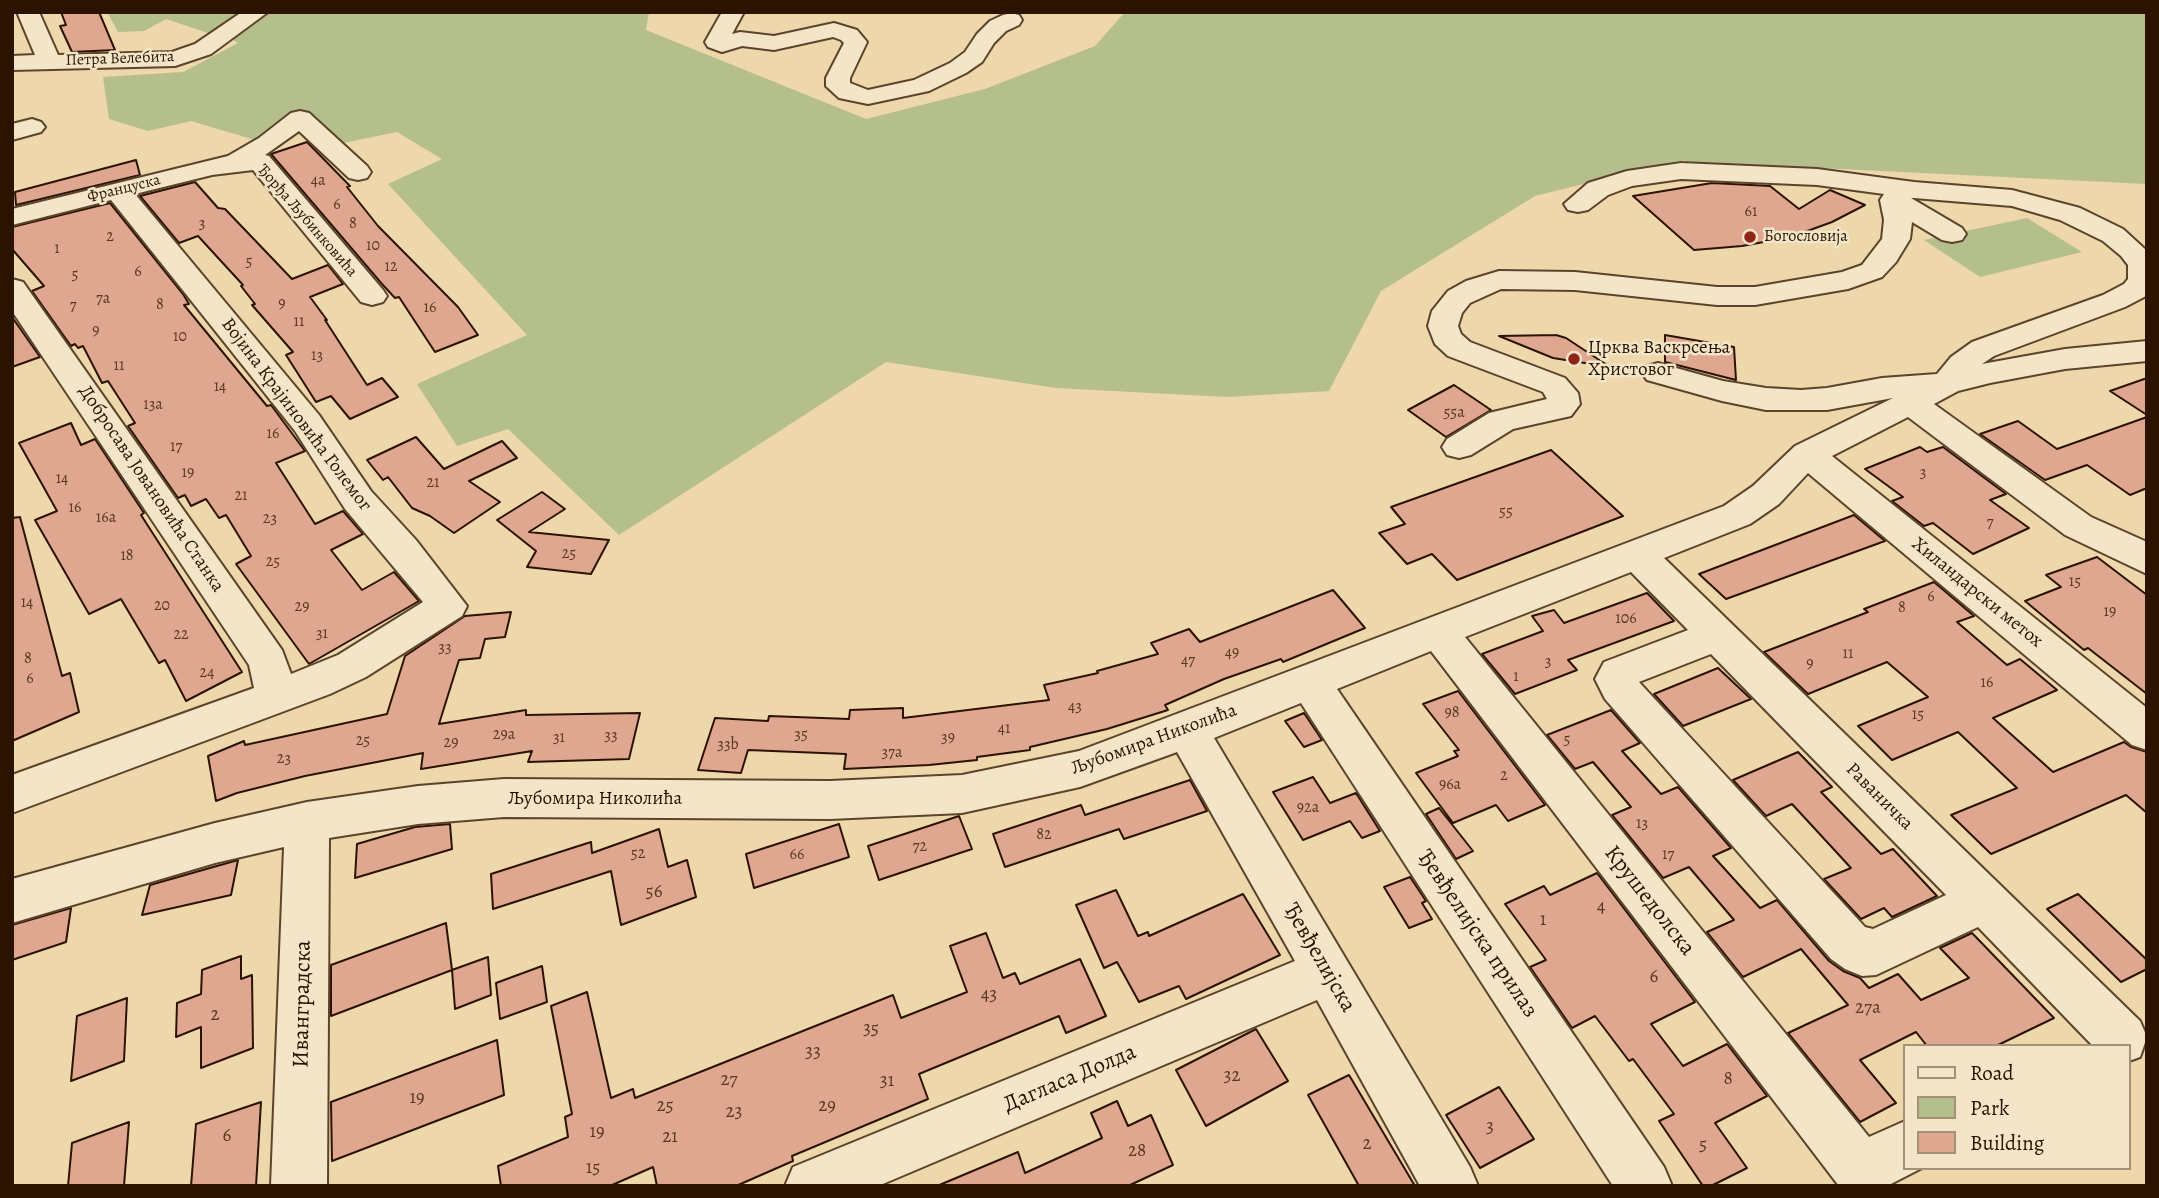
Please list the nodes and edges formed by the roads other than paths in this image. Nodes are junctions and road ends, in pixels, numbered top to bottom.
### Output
1 (29, 12) edge
2 (257, 12) edge
3 (733, 12) edge
4 (1011, 20) dead end
5 (49, 61) junction
6 (12, 63) edge
7 (236, 162) junction
8 (358, 172) dead end
9 (117, 190) junction
10 (1904, 195) junction
11 (1578, 204) dead end
12 (12, 217) edge
13 (1952, 234) dead end
14 (1651, 273) dead end
15 (12, 288) edge
16 (1779, 293) junction
17 (372, 296) dead end
18 (2147, 351) edge
19 (1658, 373) dead end
20 (1947, 384) junction
21 (1910, 402) junction
22 (1459, 447) dead end
23 (1807, 454) junction
24 (1637, 555) junction
25 (2147, 560) edge
26 (1438, 632) junction
27 (1717, 635) junction
28 (1310, 682) junction
29 (276, 696) junction
30 (1187, 730) junction
31 (2147, 733) edge
32 (12, 793) edge
33 (307, 822) junction
34 (12, 901) edge
35 (1983, 901) junction
36 (1327, 972) junction
37 (2126, 1037) edge
38 (1883, 1159) edge
39 (299, 1186) edge
40 (812, 1186) edge
41 (1451, 1186) edge
42 (1645, 1186) edge

1 - 5 street
2 - 5 street, Петра Велебита
3 - 4 street
5 - 6 street, Петра Велебита
7 - 8 street
7 - 9 street, Француска
7 - 17 street, Ђорђа Љубинковића
9 - 12 street, Француска
9 - 29 street, Војина Крајиновића Големог
10 - 11 street
10 - 13 street
10 - 16 street
10 - 20 street
14 - 16 street
15 - 29 street, Добросава Јовановића Станка
16 - 22 street
18 - 20 street, Љубомира Николића
19 - 20 street
20 - 21 street, Љубомира Николића
21 - 23 street, Љубомира Николића
21 - 25 street
23 - 24 street, Љубомира Николића
23 - 31 street, Хиландарски метох
24 - 26 street, Љубомира Николића
24 - 27 street, Раваничка
26 - 28 street, Љубомира Николића
26 - 38 street, Крушедолска
27 - 35 street, Раваничка
27 - 35 street
28 - 30 street, Љубомира Николића
28 - 42 street, Ђевђелијска прилаз
29 - 32 street
30 - 33 street, Љубомира Николића
30 - 36 street, Ђевђелијска
33 - 34 street, Љубомира Николића
33 - 39 street, Иванградска
35 - 37 street, Раваничка
36 - 40 street, Дагласа Долда
36 - 41 street, Ђевђелијска

